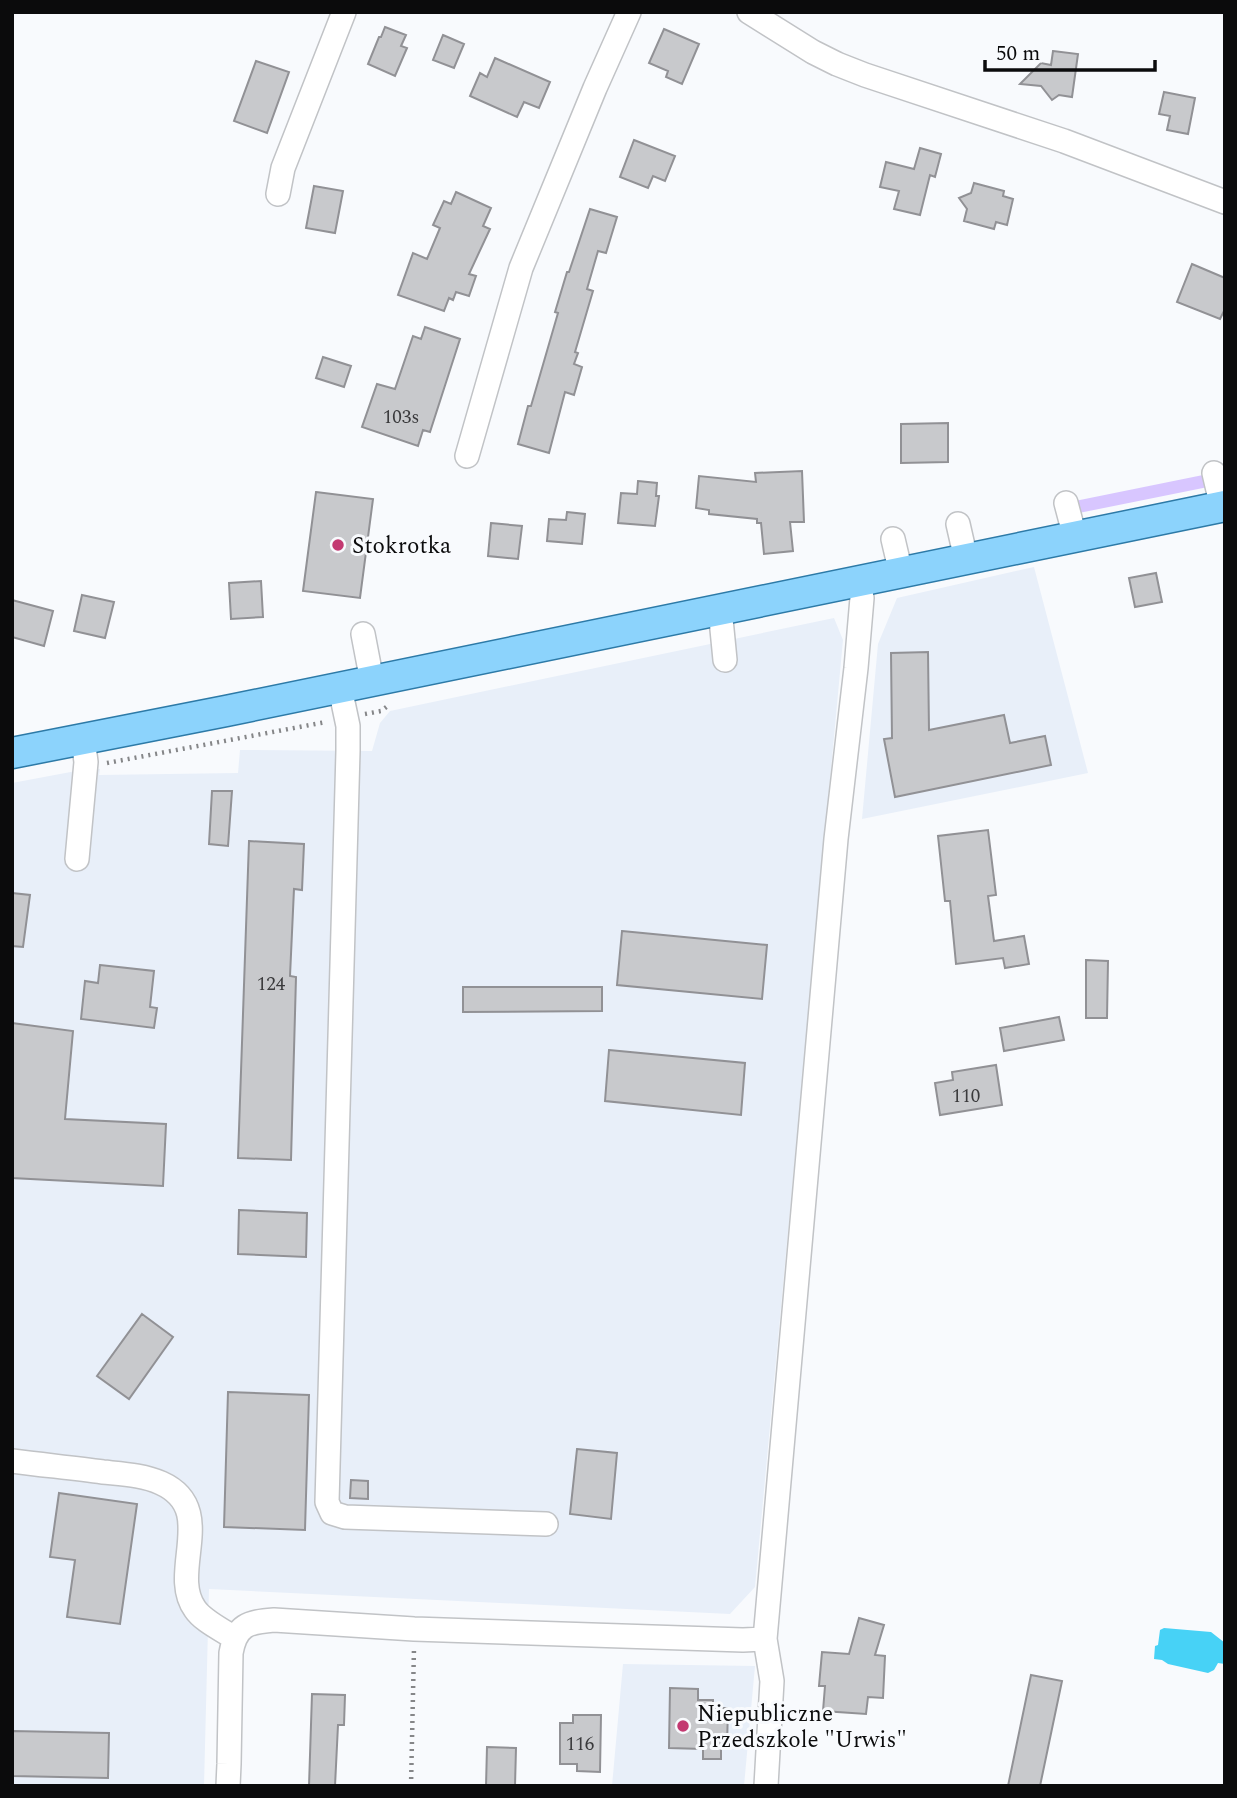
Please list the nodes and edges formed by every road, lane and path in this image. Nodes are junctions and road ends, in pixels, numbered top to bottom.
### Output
1 (344, 12) edge
2 (629, 12) edge
3 (749, 12) edge
4 (278, 194) dead end
5 (1225, 202) edge
6 (467, 456) dead end
7 (1213, 473) dead end
8 (1066, 503) dead end
9 (1223, 506) edge
10 (958, 524) dead end
11 (1074, 537) junction
12 (892, 539) dead end
13 (966, 559) junction
14 (901, 573) junction
15 (859, 581) junction
16 (720, 609) junction
17 (363, 634) dead end
18 (725, 660) dead end
19 (372, 681) junction
20 (340, 688) junction
21 (83, 739) junction
22 (12, 754) edge
23 (77, 859) dead end
24 (12, 1461) edge
25 (546, 1524) dead end
26 (414, 1629) junction
27 (234, 1638) junction
28 (765, 1639) junction
29 (228, 1786) edge
30 (411, 1786) edge
31 (766, 1786) edge

1 - 4 street
2 - 6 street
3 - 5 street
7 - 9 street
8 - 11 street
9 - 11 main road
10 - 13 street
11 - 13 main road
12 - 14 street
13 - 14 main road
14 - 15 main road
15 - 16 main road
15 - 28 street
16 - 18 street
16 - 19 main road
17 - 19 street
19 - 20 main road
20 - 21 main road
20 - 25 street
21 - 22 main road
21 - 23 street
24 - 27 street
26 - 27 street
26 - 28 street
26 - 30 path
27 - 29 street
28 - 31 street

